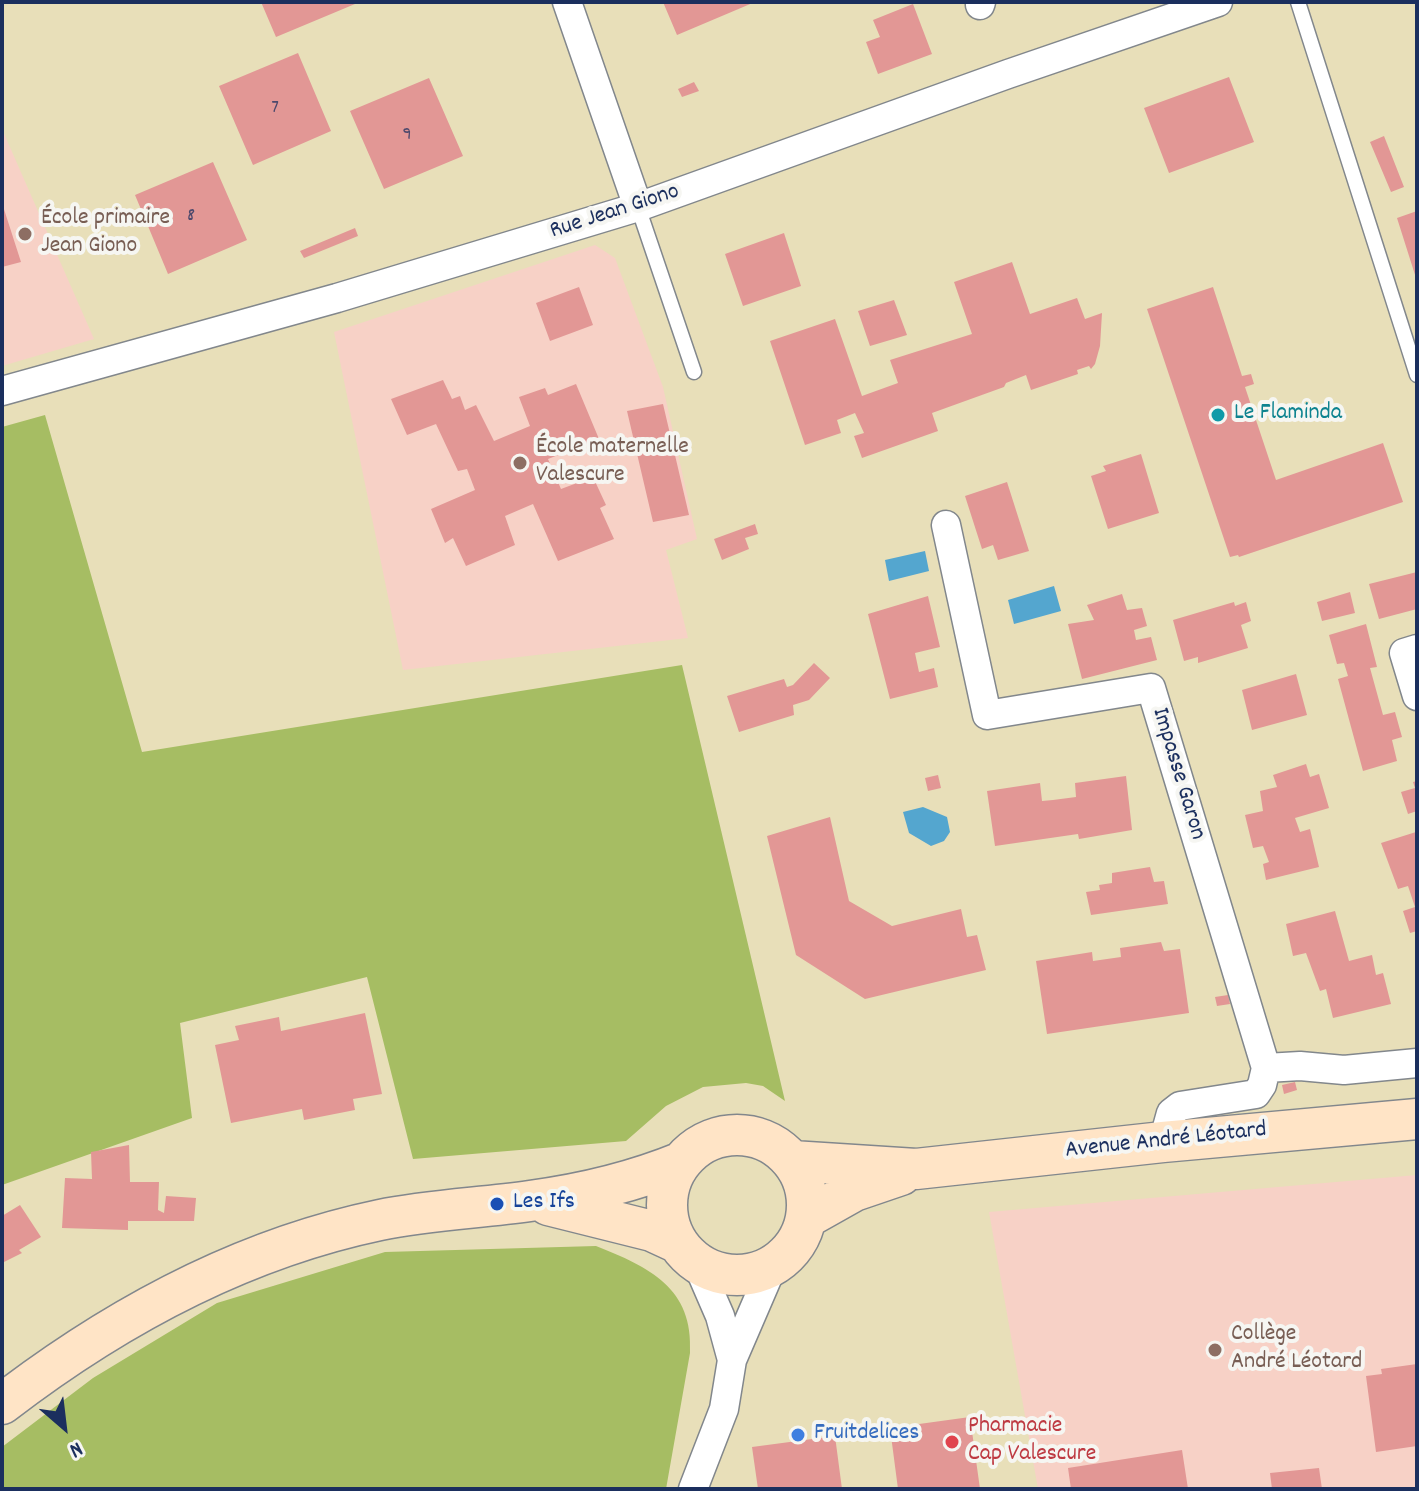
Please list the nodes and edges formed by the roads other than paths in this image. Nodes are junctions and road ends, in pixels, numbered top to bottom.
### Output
1 (567, 2) edge
2 (1218, 2) edge
3 (1298, 2) edge
4 (638, 207) junction
5 (694, 372) dead end
6 (1417, 375) edge
7 (2, 391) edge
8 (946, 525) dead end
9 (1417, 649) edge
10 (1417, 696) edge
11 (1417, 1063) edge
12 (1266, 1068) junction
13 (1417, 1119) edge
14 (1163, 1142) junction
15 (792, 1161) junction
16 (682, 1162) junction
17 (916, 1169) junction
18 (530, 1201) junction
19 (806, 1218) junction
20 (688, 1253) junction
21 (773, 1265) junction
22 (732, 1360) junction
23 (2, 1404) edge
24 (693, 1489) edge

1 - 4 street
2 - 4 street, Rue Jean Giono
3 - 6 lane
4 - 5 lane
4 - 7 street, Rue Jean Giono
8 - 12 street, Impasse Garon
9 - 10 street
11 - 12 street
12 - 14 street
13 - 14 main road, Avenue André Léotard
14 - 17 main road, Avenue André Léotard
15 - 16 main road
15 - 17 main road, Avenue André Léotard
15 - 19 main road
16 - 18 main road
16 - 20 main road
17 - 19 main road, Avenue André Léotard
18 - 20 main road
18 - 23 main road
19 - 21 main road
20 - 21 main road
20 - 22 street
21 - 22 street
22 - 24 street

